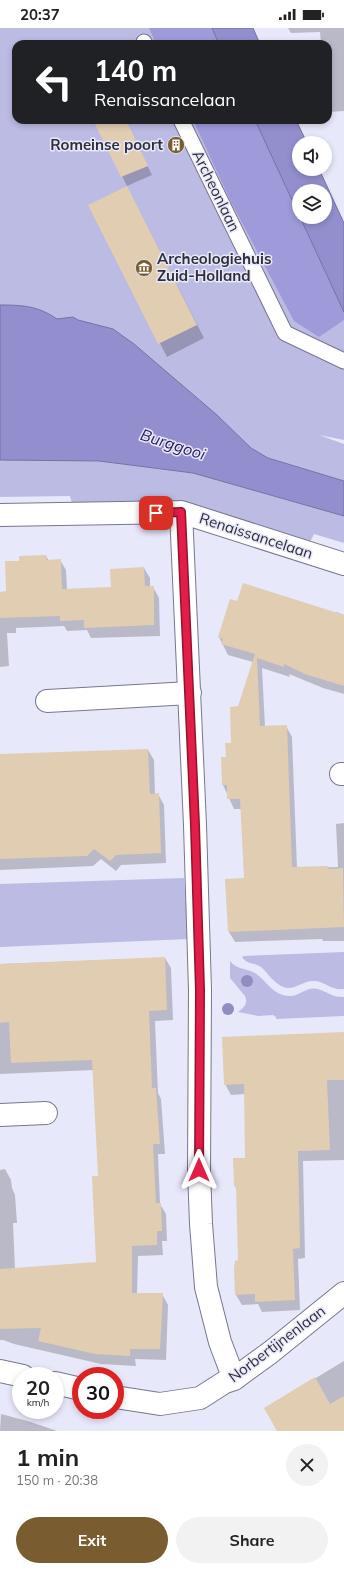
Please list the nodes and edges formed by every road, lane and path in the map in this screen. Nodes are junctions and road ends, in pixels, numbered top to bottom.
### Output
1 (183, 124) edge
2 (344, 361) edge
3 (181, 512) junction
4 (0, 515) edge
5 (344, 564) edge
6 (190, 693) junction
7 (47, 701) dead end
8 (46, 1113) dead end
9 (0, 1115) edge
10 (344, 1293) edge
11 (0, 1371) edge
12 (12, 1374) edge
13 (234, 1379) junction
14 (124, 1398) edge

1 - 2 lane, Archeonlaan
3 - 4 street, Renaissancelaan
3 - 5 street, Renaissancelaan
3 - 6 street
6 - 7 street
6 - 13 street
8 - 9 street
10 - 13 street, Norbertijnenlaan
11 - 12 street
13 - 14 street, Norbertijnenlaan

